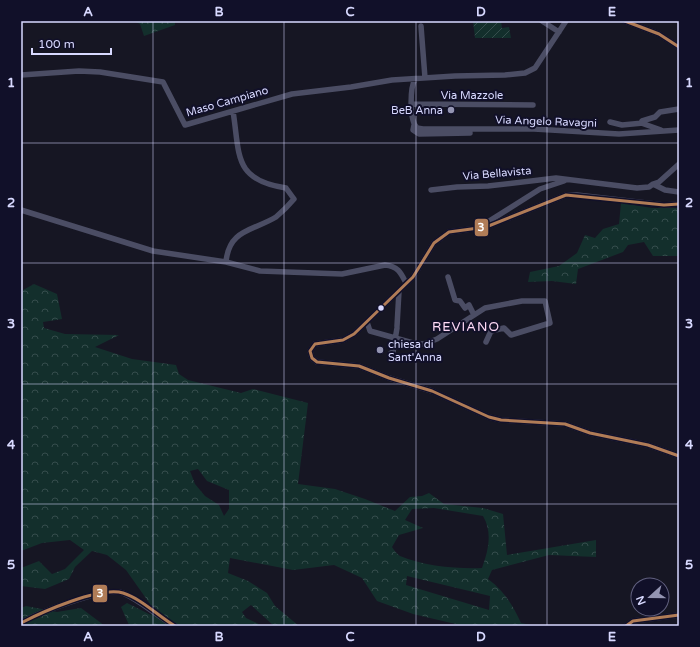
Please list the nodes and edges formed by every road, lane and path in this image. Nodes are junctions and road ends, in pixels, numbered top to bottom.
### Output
1 (542, 21) edge
2 (566, 21) edge
3 (625, 21) edge
4 (421, 26) dead end
5 (558, 32) junction
6 (679, 47) edge
7 (21, 75) edge
8 (424, 78) junction
9 (416, 79) junction
10 (412, 104) junction
11 (532, 105) dead end
12 (679, 109) edge
13 (232, 111) junction
14 (610, 122) dead end
15 (643, 123) junction
16 (414, 125) junction
17 (679, 130) edge
18 (663, 131) junction
19 (470, 134) dead end
20 (679, 164) edge
21 (566, 180) junction
22 (653, 184) junction
23 (430, 190) dead end
24 (679, 192) edge
25 (679, 204) edge
26 (21, 210) edge
27 (480, 228) junction
28 (226, 262) junction
29 (448, 277) dead end
30 (406, 283) junction
31 (399, 291) junction
32 (474, 315) junction
33 (367, 322) junction
34 (396, 338) junction
35 (486, 342) dead end
36 (391, 354) dead end
37 (679, 456) edge
38 (679, 615) edge
39 (21, 624) edge
40 (175, 626) edge
41 (626, 626) edge

1 - 5 street
2 - 5 street, Maso Campiano
3 - 6 street
4 - 8 street
5 - 8 street, Maso Campiano
7 - 13 street, Maso Campiano
8 - 9 street, Maso Campiano
9 - 10 street
9 - 13 street, Maso Campiano
10 - 11 street, Via Mazzole
10 - 16 street
12 - 15 street
13 - 28 street
14 - 15 street
15 - 18 street
16 - 18 street, Via Angelo Ravagni
16 - 19 street
17 - 18 street, Via Angelo Ravagni
20 - 22 street
21 - 22 street, Via Bellavista
21 - 23 street, Via Bellavista
21 - 27 street, Via Bellavista
22 - 24 street
25 - 27 street
26 - 28 street
27 - 30 street
28 - 30 street
29 - 32 street
30 - 31 street
31 - 33 street
31 - 34 street
32 - 34 street
32 - 35 street
33 - 34 street
33 - 37 street
34 - 36 street
38 - 41 street
39 - 40 street

